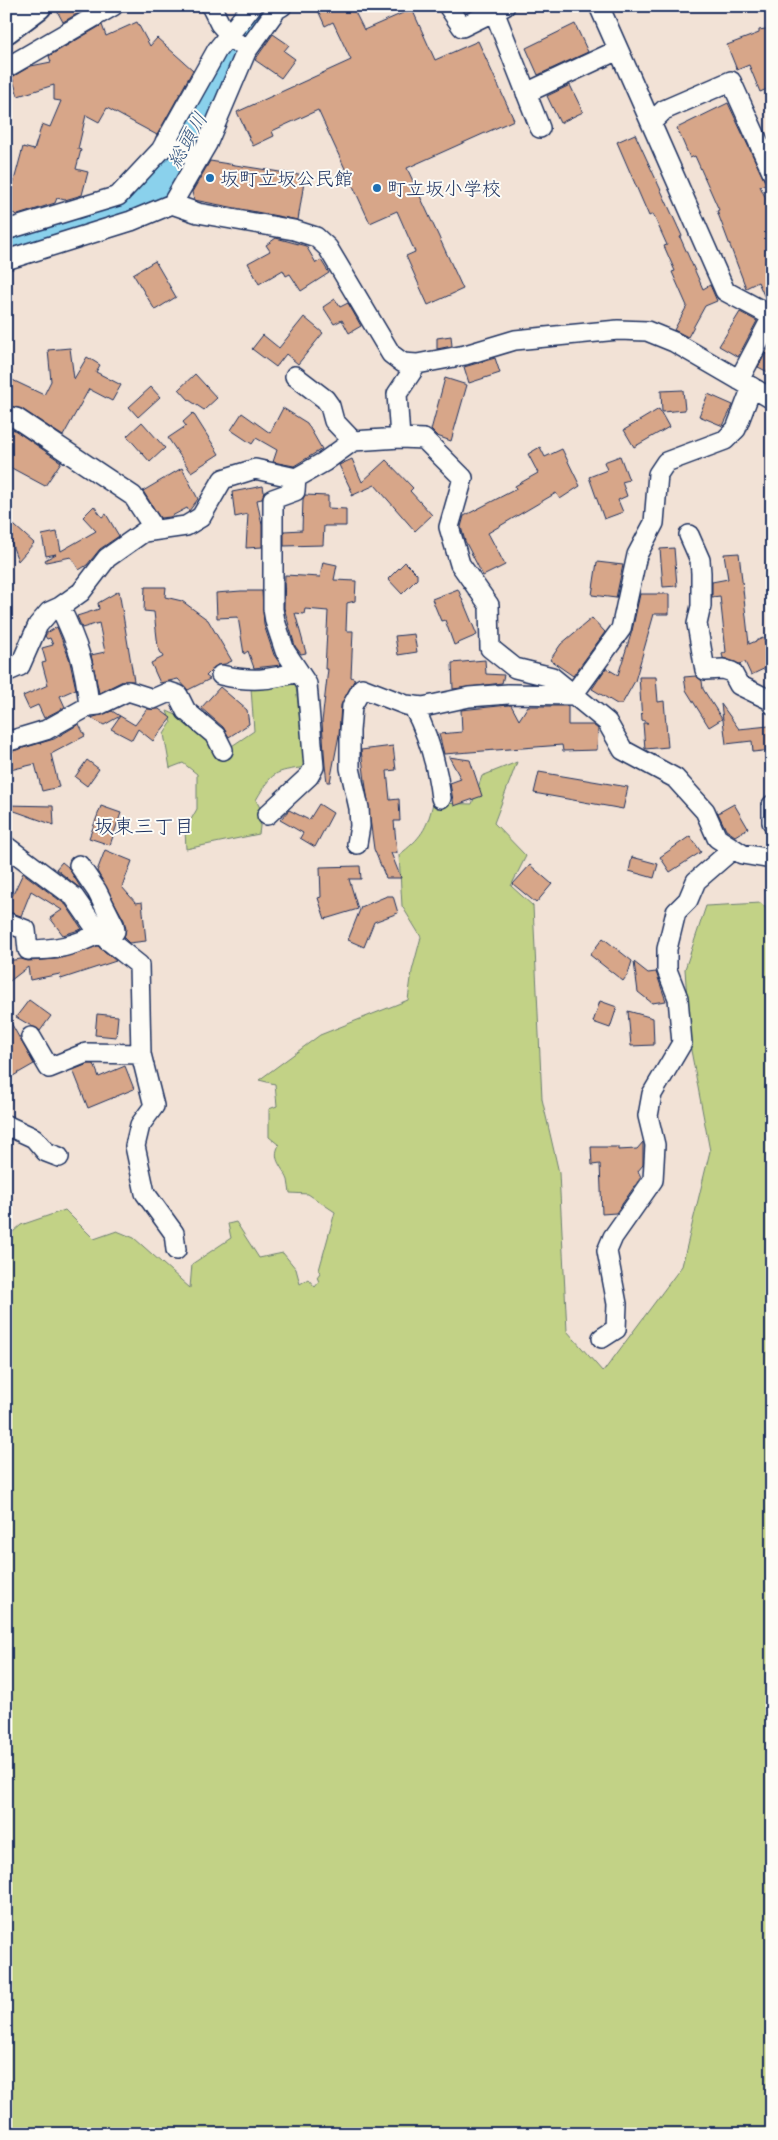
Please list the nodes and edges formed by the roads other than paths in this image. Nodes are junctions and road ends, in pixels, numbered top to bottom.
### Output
1 (38, 6) edge
2 (113, 6) edge
3 (211, 6) edge
4 (252, 6) edge
5 (282, 6) edge
6 (448, 6) edge
7 (599, 6) edge
8 (500, 9) edge
9 (6, 30) edge
10 (228, 33) junction
11 (618, 50) junction
12 (246, 52) junction
13 (6, 68) edge
14 (526, 93) junction
15 (651, 123) junction
16 (540, 128) dead end
17 (165, 142) junction
18 (198, 159) junction
19 (772, 172) edge
20 (172, 204) junction
21 (6, 230) edge
22 (6, 260) edge
23 (772, 317) edge
24 (417, 364) junction
25 (295, 376) dead end
26 (745, 383) junction
27 (772, 399) edge
28 (6, 416) edge
29 (400, 438) junction
30 (353, 441) junction
31 (296, 478) junction
32 (144, 532) junction
33 (689, 535) dead end
34 (60, 607) junction
35 (7, 670) edge
36 (298, 672) junction
37 (221, 676) dead end
38 (573, 695) junction
39 (767, 695) edge
40 (89, 706) junction
41 (413, 706) junction
42 (6, 742) edge
43 (223, 750) dead end
44 (441, 798) dead end
45 (772, 805) edge
46 (267, 815) dead end
47 (772, 822) edge
48 (357, 844) dead end
49 (6, 846) edge
50 (733, 848) junction
51 (772, 859) edge
52 (79, 865) dead end
53 (6, 922) edge
54 (104, 937) junction
55 (31, 1037) dead end
56 (141, 1054) junction
57 (6, 1125) edge
58 (58, 1157) dead end
59 (176, 1250) dead end
60 (602, 1338) dead end

1 - 9 main road
2 - 13 street
3 - 10 street
4 - 10 street
5 - 12 street
6 - 8 street
7 - 11 street
8 - 14 street
10 - 12 street
10 - 17 street
11 - 14 street
11 - 15 street
12 - 18 street
14 - 16 street
15 - 19 street
15 - 23 street
17 - 18 street
17 - 21 street
18 - 20 street
20 - 22 street
20 - 24 street
23 - 26 street
24 - 26 street
24 - 29 street
25 - 30 street
26 - 27 street
26 - 38 street
28 - 32 street
29 - 30 street
29 - 38 street
30 - 31 street
31 - 32 street
31 - 36 street
32 - 34 street
33 - 39 street
34 - 35 street
34 - 40 street
36 - 37 street
36 - 46 street
38 - 41 street
38 - 50 street
40 - 42 street
40 - 43 street
41 - 44 street
41 - 48 street
45 - 47 street
49 - 54 street
50 - 51 street
50 - 60 street
52 - 54 street
53 - 54 street
54 - 56 street
55 - 56 street
56 - 59 street
57 - 58 street

